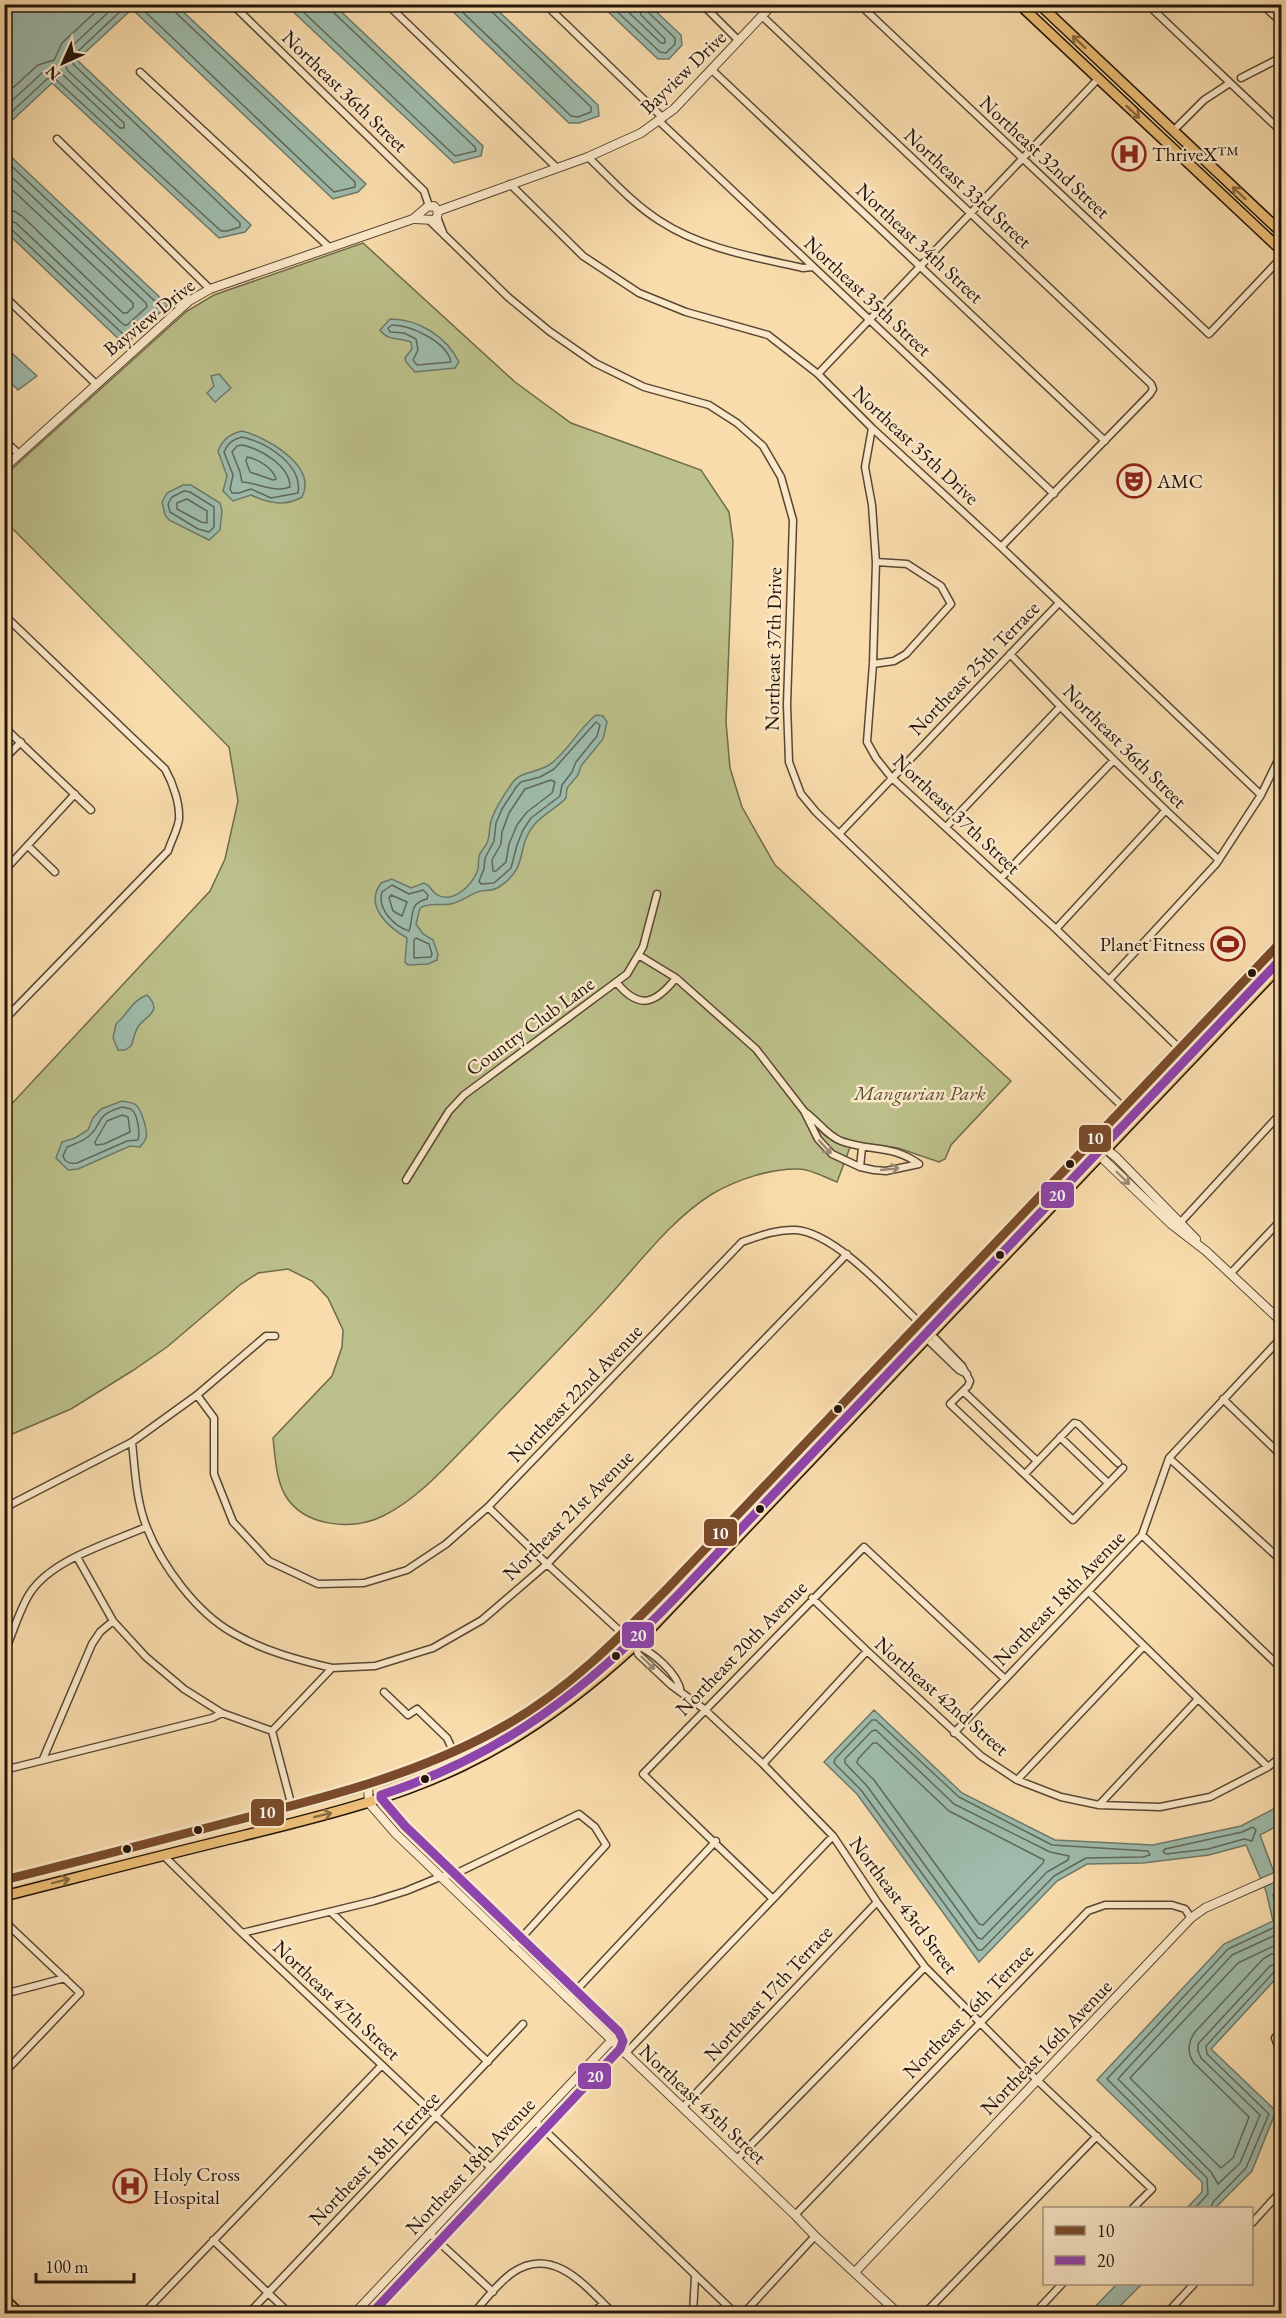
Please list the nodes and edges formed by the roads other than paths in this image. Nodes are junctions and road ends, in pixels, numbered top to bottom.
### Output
1 (232, 4) edge
2 (387, 4) edge
3 (545, 4) edge
4 (702, 4) edge
5 (773, 4) edge
6 (859, 4) edge
7 (1019, 4) edge
8 (1039, 4) edge
9 (1147, 4) edge
10 (1262, 4) edge
11 (762, 16) junction
12 (1281, 22) edge
13 (739, 40) junction
14 (1281, 57) edge
15 (1108, 69) junction
16 (712, 70) junction
17 (141, 72) dead end
18 (1091, 72) junction
19 (1241, 78) dead end
20 (1098, 79) junction
21 (1119, 80) junction
22 (1230, 83) junction
23 (661, 120) junction
24 (1173, 131) junction
25 (1281, 132) edge
26 (57, 139) dead end
27 (588, 157) junction
28 (1023, 158) junction
29 (556, 167) junction
30 (510, 184) junction
31 (971, 213) junction
32 (430, 214) junction
33 (1281, 233) edge
34 (1271, 241) junction
35 (1281, 242) edge
36 (329, 248) junction
37 (1281, 251) edge
38 (1281, 257) edge
39 (920, 266) junction
40 (813, 267) junction
41 (210, 289) junction
42 (4, 296) edge
43 (869, 320) junction
44 (818, 374) junction
45 (96, 384) junction
46 (872, 428) junction
47 (4, 440) edge
48 (1105, 441) junction
49 (19, 454) junction
50 (4, 468) edge
51 (1054, 494) junction
52 (1001, 547) junction
53 (876, 562) junction
54 (1059, 603) junction
55 (4, 615) edge
56 (1010, 654) junction
57 (873, 664) junction
58 (1060, 707) junction
59 (4, 727) edge
60 (21, 742) junction
61 (1281, 752) edge
62 (4, 759) edge
63 (1114, 759) junction
64 (891, 777) junction
65 (75, 794) junction
66 (1261, 795) junction
67 (91, 810) dead end
68 (1165, 811) junction
69 (946, 827) junction
70 (839, 834) junction
71 (28, 846) junction
72 (1219, 860) junction
73 (4, 871) edge
74 (55, 873) dead end
75 (1001, 878) junction
76 (657, 894) dead end
77 (1056, 929) junction
78 (1281, 940) edge
79 (640, 956) junction
80 (1281, 964) edge
81 (676, 978) junction
82 (1109, 980) junction
83 (617, 983) junction
84 (4, 1020) edge
85 (1198, 1030) junction
86 (1180, 1049) junction
87 (1197, 1054) junction
88 (1179, 1072) junction
89 (1124, 1108) junction
90 (804, 1111) junction
91 (1281, 1112) edge
92 (1092, 1142) junction
93 (862, 1148) junction
94 (1103, 1153) junction
95 (860, 1167) junction
96 (406, 1180) dead end
97 (1281, 1219) edge
98 (1179, 1226) junction
99 (1005, 1233) junction
100 (847, 1254) junction
101 (1230, 1274) junction
102 (963, 1300) junction
103 (1281, 1322) edge
104 (920, 1323) junction
105 (275, 1336) dead end
106 (929, 1336) junction
107 (1281, 1337) edge
108 (916, 1350) junction
109 (963, 1391) junction
110 (197, 1395) junction
111 (848, 1398) junction
112 (1223, 1399) junction
113 (843, 1426) junction
114 (1060, 1437) junction
115 (132, 1442) junction
116 (1281, 1456) edge
117 (1169, 1458) junction
118 (1037, 1461) junction
119 (1025, 1474) junction
120 (1108, 1483) junction
121 (488, 1507) junction
122 (4, 1508) edge
123 (146, 1527) junction
124 (1142, 1535) junction
125 (714, 1539) junction
126 (77, 1557) junction
127 (716, 1560) junction
128 (1281, 1561) edge
129 (547, 1564) junction
130 (1089, 1592) junction
131 (812, 1598) junction
132 (114, 1621) junction
133 (623, 1634) junction
134 (635, 1645) junction
135 (1144, 1646) junction
136 (867, 1652) junction
137 (4, 1653) edge
138 (333, 1668) junction
139 (1281, 1669) edge
140 (1005, 1679) junction
141 (384, 1692) dead end
142 (1198, 1699) junction
143 (704, 1709) junction
144 (222, 1713) junction
145 (508, 1724) junction
146 (272, 1731) junction
147 (954, 1733) junction
148 (517, 1736) junction
149 (454, 1753) junction
150 (1281, 1756) edge
151 (43, 1759) junction
152 (763, 1764) junction
153 (1268, 1767) junction
154 (4, 1770) edge
155 (1017, 1780) junction
156 (368, 1786) junction
157 (369, 1803) junction
158 (1099, 1805) junction
159 (291, 1807) junction
160 (276, 1827) junction
161 (833, 1836) junction
162 (716, 1841) junction
163 (163, 1855) junction
164 (1281, 1874) edge
165 (440, 1877) junction
166 (8, 1880) edge
167 (4, 1896) edge
168 (773, 1899) junction
169 (877, 1902) junction
170 (331, 1912) junction
171 (1191, 1918) junction
172 (4, 1921) edge
173 (242, 1933) junction
174 (513, 1947) junction
175 (925, 1967) junction
176 (65, 1978) junction
177 (4, 1994) edge
178 (568, 1999) junction
179 (979, 2022) junction
180 (523, 2024) dead end
181 (1281, 2030) edge
182 (611, 2041) junction
183 (626, 2054) junction
184 (1281, 2058) edge
185 (488, 2062) junction
186 (382, 2065) junction
187 (4, 2073) edge
188 (1037, 2080) junction
189 (683, 2107) junction
190 (437, 2115) junction
191 (535, 2121) junction
192 (1097, 2136) junction
193 (737, 2159) junction
194 (491, 2168) junction
195 (1281, 2190) edge
196 (1134, 2207) edge
197 (795, 2215) junction
198 (1253, 2221) edge
199 (429, 2233) junction
200 (815, 2236) junction
201 (213, 2240) junction
202 (855, 2272) junction
203 (695, 2276) junction
204 (1060, 2285) edge
205 (1192, 2285) edge
206 (268, 2292) junction
207 (493, 2292) junction
208 (4, 2299) edge
209 (603, 2303) junction
210 (1174, 2305) junction
211 (1281, 2307) edge
212 (20, 2313) edge
213 (143, 2313) edge
214 (248, 2313) edge
215 (290, 2313) edge
216 (354, 2313) edge
217 (472, 2313) edge
218 (593, 2313) edge
219 (614, 2313) edge
220 (693, 2313) edge
221 (720, 2313) edge
222 (728, 2313) edge
223 (736, 2313) edge
224 (743, 2313) edge
225 (898, 2313) edge
226 (924, 2313) edge
227 (1034, 2313) edge
228 (1166, 2313) edge
229 (1184, 2313) edge
230 (1276, 2313) edge

1 - 32 street, Northeast 36th Street
2 - 29 street
3 - 23 street, Northeast 35th Street
4 - 13 street
5 - 11 street, Bayview Drive
6 - 28 street, Northeast 32nd Street
7 - 18 main road
15 -> 8 main road
9 - 22 street
10 - 12 street
11 - 13 street, Bayview Drive
11 - 31 street, Northeast 33rd Street
13 - 16 street, Bayview Drive
14 - 19 street
15 - 18 main road
15 - 21 main road
16 - 23 street, Bayview Drive
16 - 39 street, Northeast 34th Street
17 - 36 street
18 - 20 main road
20 - 21 main road
20 - 28 street
20 -> 34 main road
21 - 24 main road
22 - 24 street
22 - 25 street
23 - 27 street, Bayview Drive
23 - 40 street, Northeast 35th Street
33 -> 24 main road
26 - 41 street
27 - 29 street, Bayview Drive
27 - 40 street
28 - 31 street
28 - 38 street, Northeast 32nd Street
29 - 30 street, Bayview Drive
30 - 32 street, Bayview Drive
30 - 44 street, Northeast 35th Drive
31 - 39 street
31 - 48 street, Northeast 33rd Street
32 - 36 street, Bayview Drive
32 - 70 street, Northeast 37th Drive
34 - 35 main road
34 - 37 main road
36 - 41 street, Bayview Drive
39 - 43 street
39 - 48 street, Northeast 34th Street
40 - 43 street, Northeast 35th Street
41 - 45 street, Bayview Drive
42 - 45 street
43 - 44 street
43 - 51 street, Northeast 35th Street
44 - 46 street, Northeast 35th Drive
45 - 49 street, Bayview Drive
46 - 52 street, Northeast 35th Drive
46 - 53 street, Northeast 37th Street
47 - 49 street
48 - 51 street
49 - 50 street, Bayview Drive
51 - 52 street
52 - 54 street, Northeast 35th Drive
53 - 57 street, Northeast 37th Street
53 - 57 street
54 - 56 street, Northeast 25th Terrace
54 - 66 street, Northeast 35th Drive
55 - 84 street
56 - 58 street, Northeast 36th Street
56 - 64 street, Northeast 25th Terrace
57 - 64 street, Northeast 37th Street
58 - 63 street, Northeast 36th Street
58 - 69 street
59 - 60 street
60 - 62 street
60 - 65 street
61 - 66 street
63 - 68 street, Northeast 36th Street
63 - 75 street
64 - 69 street, Northeast 37th Street
64 - 70 street, Northeast 25th Terrace
65 - 67 street
65 - 71 street
66 - 72 street
68 - 72 street, Northeast 36th Street
68 - 77 street
69 - 75 street, Northeast 37th Street
70 - 89 street, Northeast 37th Drive
71 - 73 street
71 - 74 street
72 - 82 street
75 - 77 street, Northeast 37th Street
76 - 79 street, Country Club Lane
77 - 82 street, Northeast 37th Street
78 - 85 main road
79 - 81 street
79 - 83 street, Country Club Lane
80 - 87 main road
81 - 83 street
81 - 90 street
82 - 86 street, Northeast 37th Street
83 - 96 street, Country Club Lane
85 - 86 main road
85 - 87 main road
86 - 88 main road
86 - 89 main road
87 - 88 main road
88 - 94 main road
89 - 92 main road
90 - 93 street
90 -> 95 street
91 - 98 street
92 - 94 street
92 - 99 main road
93 - 95 street
95 -> 93 street
94 - 98 street
94 - 102 main road
97 - 101 street
98 - 101 street
99 - 102 main road
99 - 104 main road
100 - 104 street, Northeast 22nd Avenue
100 - 121 street, Northeast 22nd Avenue
100 - 129 street, Northeast 21st Avenue
101 - 103 street
102 - 106 main road
104 - 108 main road
104 - 111 main road
105 - 110 street
106 - 108 main road
106 - 109 street
107 - 112 street, Northeast 18th Avenue
108 - 113 main road
109 - 118 street
109 - 119 street
110 - 115 street
110 - 121 street, Northeast 22nd Avenue
111 - 113 main road
111 - 125 main road
112 - 116 street
112 - 117 street, Northeast 18th Avenue
113 - 127 main road
114 - 118 street
114 - 120 street
114 - 120 street
115 - 122 street
115 - 123 street, Northeast 21st Avenue
117 - 124 street, Northeast 18th Avenue
117 - 128 street
118 - 119 street
119 - 120 street
121 - 129 street, Northeast 43rd Street
123 - 126 street
123 - 138 street, Northeast 21st Avenue
124 - 130 street, Northeast 18th Avenue
124 - 139 street
125 - 127 main road
125 - 133 main road
126 - 132 street
126 - 137 street
127 - 134 main road
129 - 133 street, Northeast 43rd Street
129 - 138 street, Northeast 21st Avenue
130 - 135 street
130 - 140 street, Northeast 18th Avenue
131 - 136 street, Northeast 42nd Street
131 - 140 street, Northeast 20th Avenue
131 - 143 street, Northeast 20th Avenue
132 - 144 street
132 - 151 street
133 - 134 street, Northeast 43rd Street
133 - 145 main road
134 - 143 street, Northeast 43rd Street
134 - 148 main road
135 - 142 street
135 - 155 street
136 - 147 street, Northeast 42nd Street
136 - 152 street
138 - 146 street
140 - 147 street, Northeast 18th Avenue
141 - 149 street
142 - 153 street
142 - 158 street
143 - 152 street, Northeast 43rd Street
143 - 162 street, Northeast 20th Avenue
144 - 146 street
144 - 151 street
145 - 148 street
145 - 149 main road
146 - 159 street
147 - 155 street, Northeast 42nd Street
148 - 157 main road
149 - 156 main road
150 - 153 street
151 - 154 street
152 - 161 street, Northeast 43rd Street
153 - 158 street
155 - 158 street, Northeast 42nd Street
156 - 157 street
156 - 159 main road
160 -> 157 main road
157 - 165 street, Northeast 45th Street
159 - 160 main road
159 - 166 main road
160 - 163 main road
161 - 168 street
161 - 169 street, Northeast 43rd Street
162 - 168 street
162 - 178 street
167 -> 163 main road
163 - 173 street, Northeast 47th Street
164 - 171 street, Northeast 16th Avenue
165 - 170 street
165 - 174 street, Northeast 45th Street
165 - 174 street
168 - 183 street
169 - 175 street, Northeast 43rd Street
169 - 189 street, Northeast 17th Terrace
170 - 173 street
170 - 185 street
171 - 179 street, Northeast 16th Terrace
171 - 188 street, Northeast 16th Avenue
172 - 176 street
173 - 186 street, Northeast 47th Street
174 - 178 street, Northeast 45th Street
175 - 179 street, Northeast 43rd Street
175 - 193 street
176 - 177 street
176 - 187 street
178 - 182 street, Northeast 45th Street
179 - 188 street, Northeast 43rd Street
179 - 197 street, Northeast 16th Terrace
180 - 185 street, Northeast 18th Terrace
181 - 184 street
182 - 183 street, Northeast 45th Street
182 - 191 street, Northeast 18th Avenue
183 - 189 street, Northeast 45th Street
185 - 190 street, Northeast 18th Terrace
186 - 190 street, Northeast 47th Street
186 - 201 street
188 - 192 street, Northeast 43rd Street
188 - 202 street, Northeast 16th Avenue
189 - 193 street, Northeast 45th Street
190 - 194 street, Northeast 47th Street
190 - 206 street, Northeast 18th Terrace
191 - 194 street, Northeast 18th Avenue
191 - 203 street
192 - 196 street, Northeast 43rd Street
192 - 226 street
193 - 197 street, Northeast 45th Street
194 - 199 street, Northeast 18th Avenue
195 - 198 street
197 - 200 street, Northeast 45th Street
199 - 207 street
199 - 216 street, Northeast 18th Avenue
200 - 202 street, Northeast 45th Street
200 - 224 street
201 - 206 street
201 - 213 street
202 - 225 street, Northeast 45th Street
203 - 220 street
203 - 223 street
204 - 227 street
205 - 210 street
206 - 214 street, Northeast 18th Terrace
206 - 215 street
207 - 209 street
207 - 217 street
208 - 212 main road
209 - 218 street
209 - 219 street
210 - 228 street
210 - 229 street
211 - 230 street
221 - 222 street

